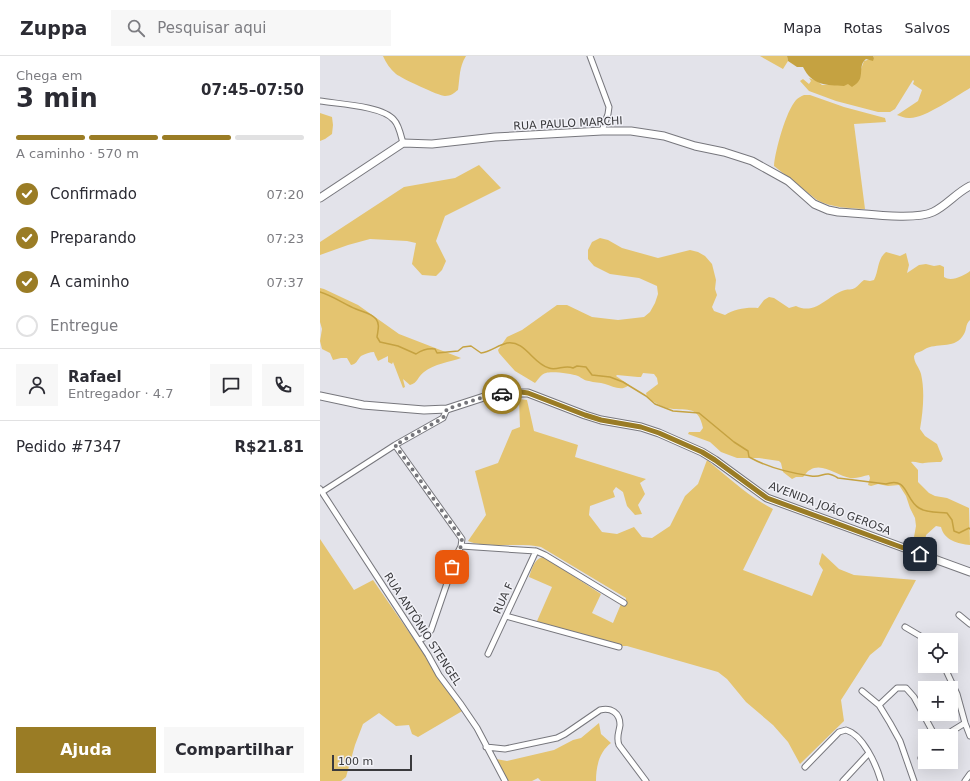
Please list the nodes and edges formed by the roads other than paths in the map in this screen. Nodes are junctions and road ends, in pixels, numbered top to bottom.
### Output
1 (590, 56) edge
2 (320, 101) edge
3 (602, 131) junction
4 (403, 143) junction
5 (970, 186) edge
6 (320, 198) edge
7 (320, 396) edge
8 (447, 409) junction
9 (395, 445) junction
10 (321, 491) edge
11 (461, 546) junction
12 (536, 551) junction
13 (970, 572) edge
14 (624, 603) dead end
15 (506, 616) junction
16 (959, 616) dead end
17 (970, 624) edge
18 (905, 627) dead end
19 (918, 635) edge
20 (419, 640) junction
21 (619, 647) dead end
22 (488, 654) dead end
23 (947, 673) edge
24 (862, 691) dead end
25 (879, 705) junction
26 (965, 723) junction
27 (931, 729) edge
28 (955, 729) edge
29 (970, 736) edge
30 (486, 747) junction
31 (869, 754) junction
32 (805, 767) dead end
33 (970, 774) edge
34 (505, 781) edge
35 (646, 781) edge
36 (843, 781) edge
37 (881, 781) edge
38 (914, 781) edge
39 (965, 781) edge

1 - 3 street
2 - 4 street
3 - 4 street, RUA PAULO MARCHI
3 - 5 street, RUA PAULO MARCHI
4 - 6 street
7 - 8 street, AVENIDA JOÃO GEROSA
8 - 9 street
8 - 13 street, AVENIDA JOÃO GEROSA
9 - 10 street
9 - 11 street
10 - 20 street, RUA ANTÔNIO STENGEL
11 - 12 street
11 - 20 street
12 - 14 street
12 - 15 street, RUA F
15 - 21 street
15 - 22 street, RUA F
16 - 17 street
18 - 19 street
20 - 30 street, RUA ANTÔNIO STENGEL
23 - 26 street
24 - 25 street
25 - 27 street
25 - 38 street
26 - 28 street
26 - 29 street
30 - 34 street, RUA ANTÔNIO STENGEL
30 - 35 street
31 - 32 street
31 - 36 street
31 - 37 street
33 - 39 street

